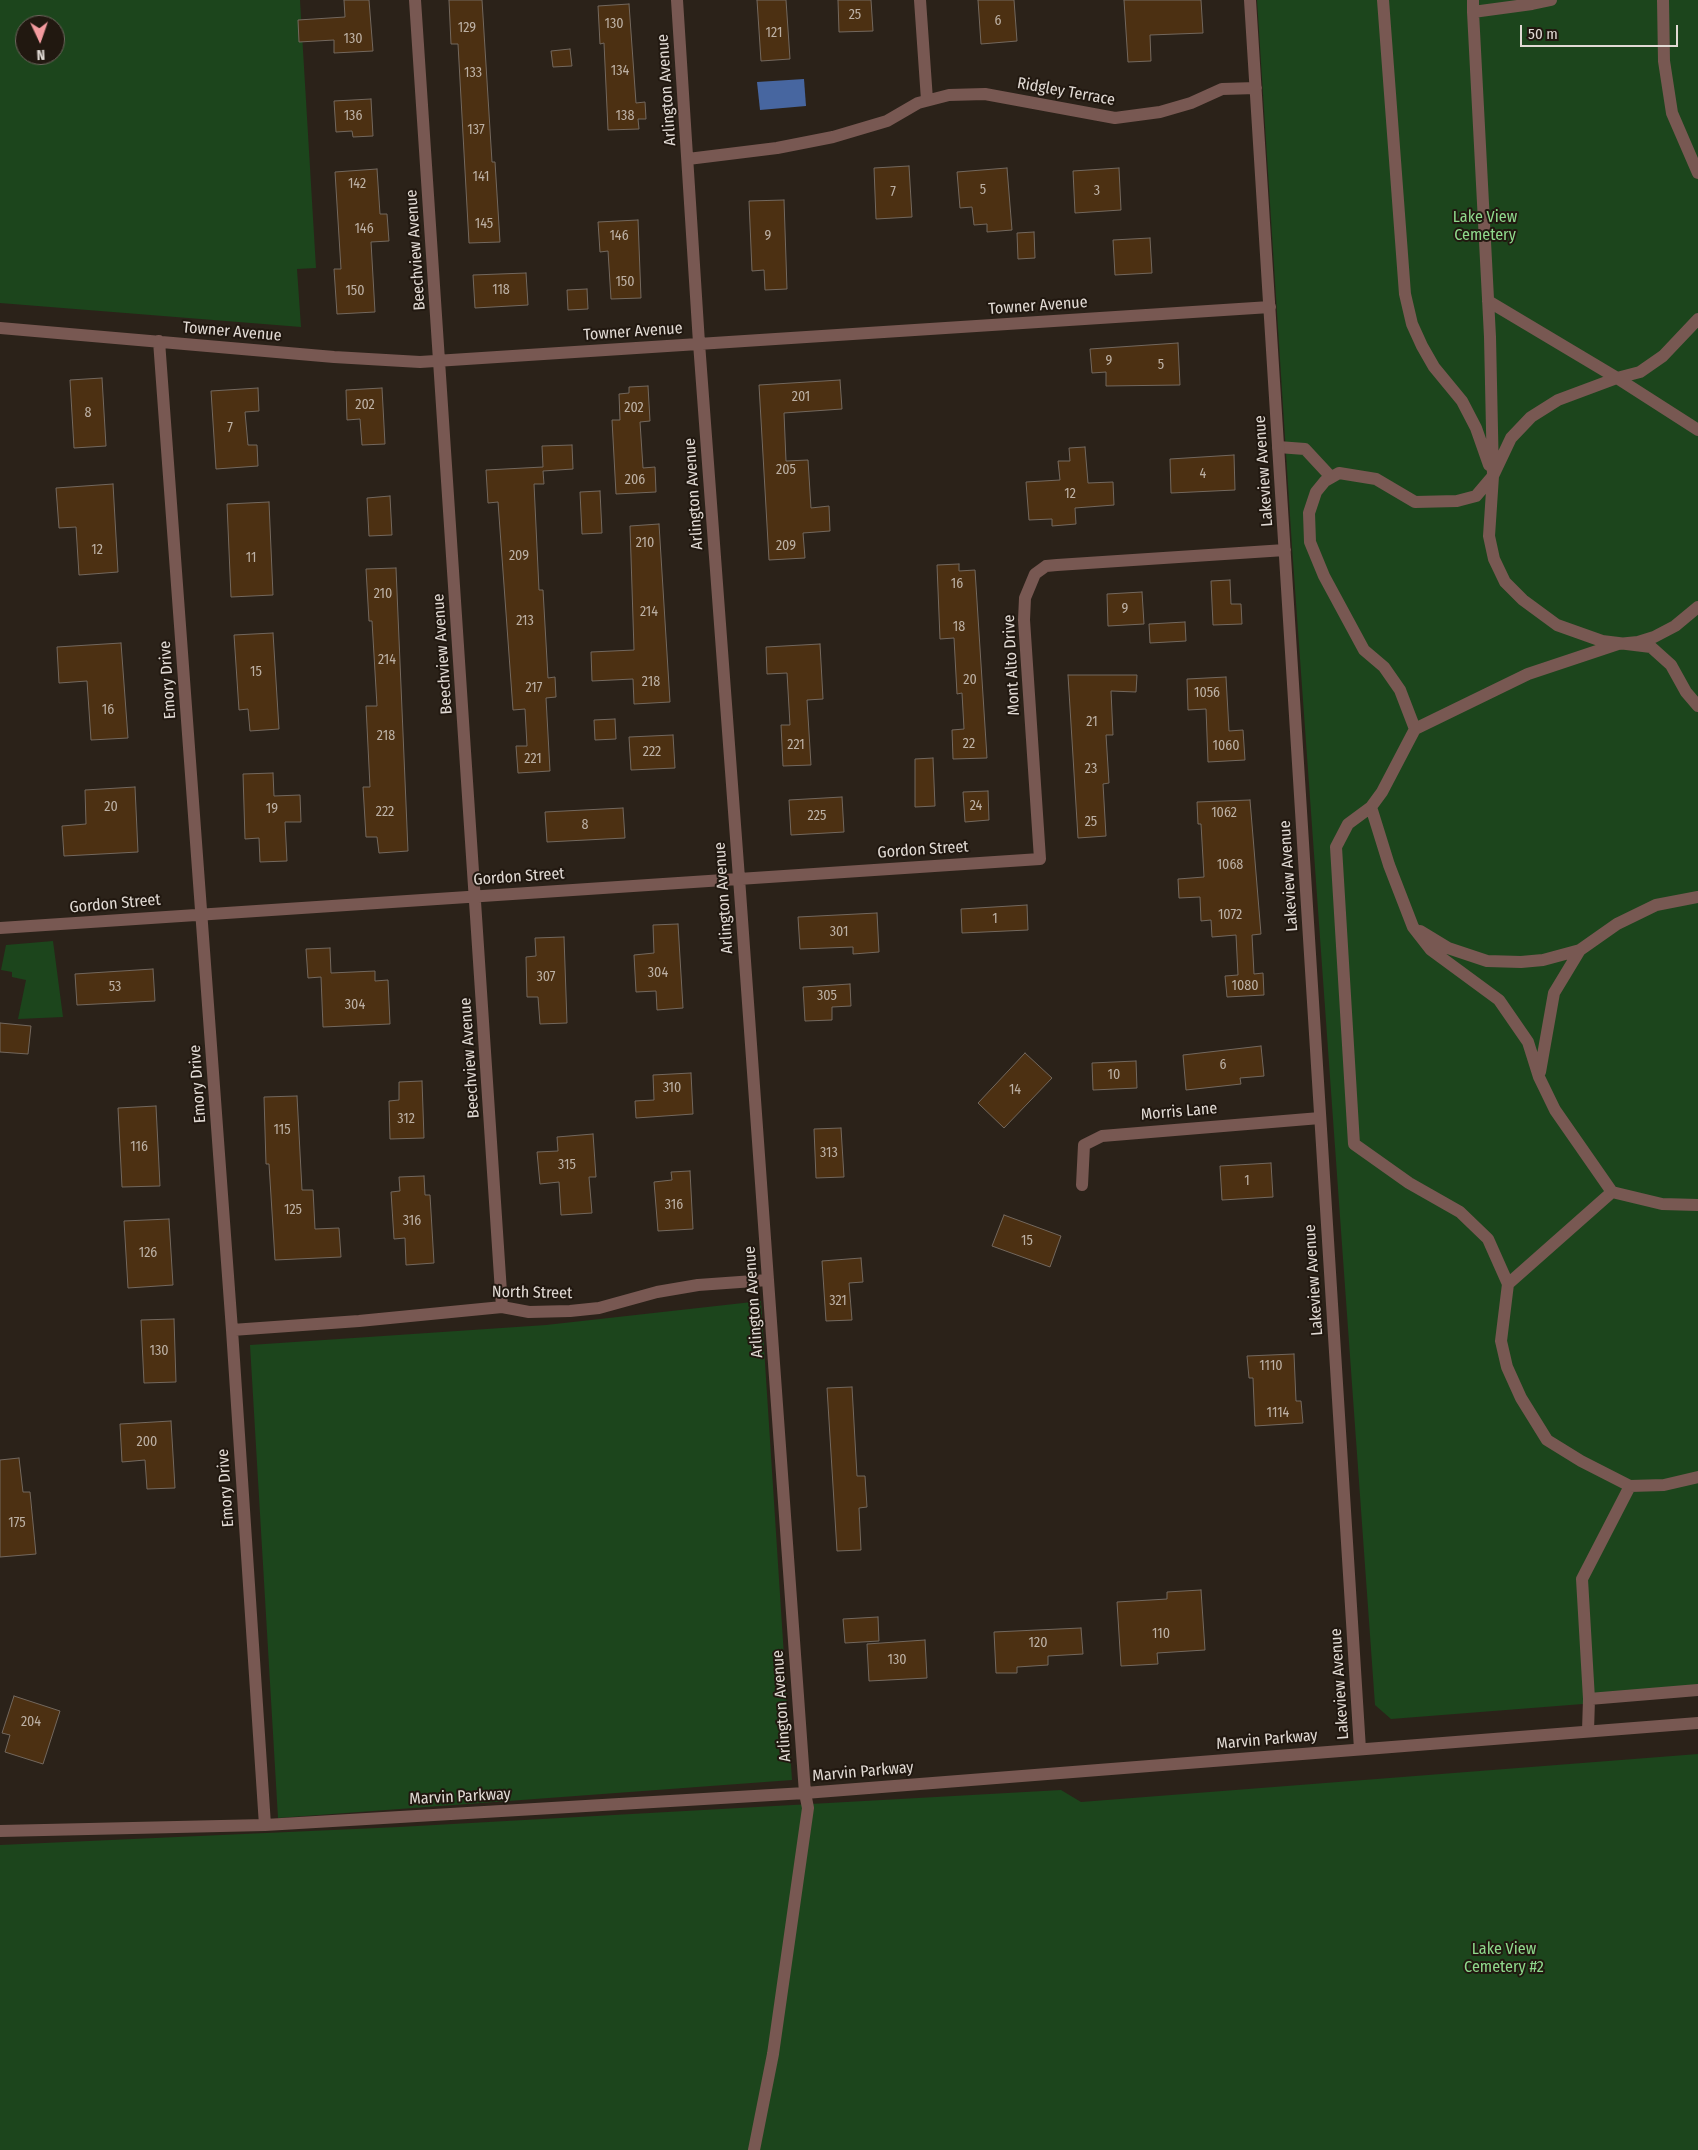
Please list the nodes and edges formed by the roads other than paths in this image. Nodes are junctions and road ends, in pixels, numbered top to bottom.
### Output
1 (415, 0) edge
2 (677, 0) edge
3 (920, 0) edge
4 (1250, 0) edge
5 (1383, 0) edge
6 (1552, 0) edge
7 (1660, 0) edge
8 (1534, 2) edge
9 (1473, 6) edge
10 (1256, 88) junction
11 (927, 100) junction
12 (688, 159) junction
13 (1698, 173) edge
14 (1488, 301) junction
15 (1270, 307) junction
16 (1698, 319) edge
17 (0, 328) edge
18 (159, 341) junction
19 (699, 343) junction
20 (440, 362) junction
21 (1617, 378) junction
22 (1698, 430) edge
23 (1278, 447) junction
24 (1492, 476) junction
25 (1331, 477) junction
26 (1285, 550) junction
27 (1698, 607) edge
28 (1618, 644) junction
29 (1698, 706) edge
30 (1414, 729) junction
31 (1371, 806) junction
32 (1040, 859) joint
33 (740, 878) junction
34 (476, 896) junction
35 (1698, 897) edge
36 (201, 914) junction
37 (1413, 927) junction
38 (0, 928) edge
39 (1580, 950) junction
40 (1539, 1077) junction
41 (1320, 1118) junction
42 (1082, 1185) dead end
43 (1612, 1192) junction
44 (1698, 1205) edge
45 (768, 1280) junction
46 (1508, 1284) junction
47 (502, 1307) junction
48 (232, 1330) junction
49 (1698, 1478) edge
50 (1630, 1486) junction
51 (1698, 1690) edge
52 (1589, 1699) junction
53 (1698, 1723) edge
54 (1588, 1731) junction
55 (1360, 1749) junction
56 (805, 1793) junction
57 (265, 1825) junction
58 (0, 1831) edge
59 (754, 2150) edge

1 - 20 street, Beechview Avenue
2 - 12 street, Arlington Avenue
3 - 11 street
4 - 10 street, Lakeview Avenue
5 - 24 street
6 - 8 street
7 - 13 street
8 - 9 street
9 - 14 street
10 - 11 street, Ridgley Terrace
10 - 15 street, Lakeview Avenue
11 - 12 street, Ridgley Terrace
12 - 19 street, Arlington Avenue
14 - 21 street
14 - 24 street
15 - 19 street, Towner Avenue
15 - 23 street, Lakeview Avenue
16 - 21 street
17 - 18 street, Towner Avenue
18 - 20 street, Towner Avenue
18 - 36 street, Emory Drive
19 - 20 street, Towner Avenue
19 - 33 street, Arlington Avenue
20 - 34 street, Beechview Avenue
21 - 22 street
21 - 24 street
23 - 25 street
23 - 26 street, Lakeview Avenue
24 - 25 street
24 - 28 street
25 - 30 street
26 - 32 street, Mont Alto Drive
26 - 41 street, Lakeview Avenue
27 - 28 street
28 - 29 street
28 - 30 street
30 - 31 street
31 - 37 street
31 - 46 street
32 - 33 street, Gordon Street
33 - 34 street, Gordon Street
33 - 45 street, Arlington Avenue
34 - 36 street, Gordon Street
34 - 47 street, Beechview Avenue
35 - 39 street
36 - 38 street, Gordon Street
36 - 48 street, Emory Drive
37 - 39 street
37 - 40 street
39 - 40 street
40 - 43 street
41 - 42 street, Morris Lane
41 - 55 street, Lakeview Avenue
43 - 44 street
43 - 46 street
45 - 47 street, North Street
45 - 56 street, Arlington Avenue
46 - 50 street
47 - 48 street, North Street
48 - 57 street, Emory Drive
49 - 50 street
50 - 52 street
51 - 52 street
52 - 54 street
53 - 54 street, Marvin Parkway
54 - 55 street, Marvin Parkway
55 - 56 street, Marvin Parkway
56 - 57 street, Marvin Parkway
56 - 59 street, Arlington Avenue
57 - 58 street, Marvin Parkway

